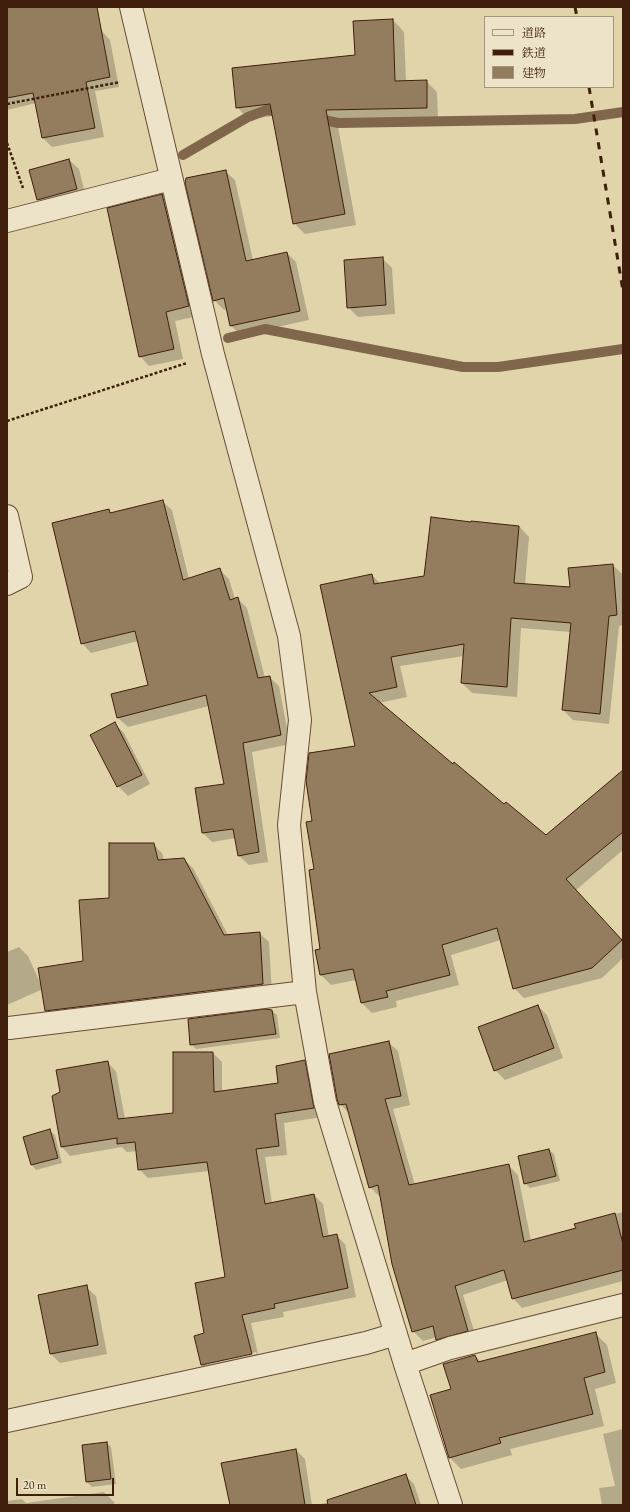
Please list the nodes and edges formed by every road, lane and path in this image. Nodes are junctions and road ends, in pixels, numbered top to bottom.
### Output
1 (131, 7) edge
2 (148, 76) junction
3 (7, 104) edge
4 (7, 143) edge
5 (171, 179) junction
6 (32, 215) junction
7 (7, 221) edge
8 (213, 354) junction
9 (7, 421) edge
10 (7, 516) edge
11 (7, 584) edge
12 (304, 992) junction
13 (9, 1028) dead end
14 (623, 1305) edge
15 (396, 1334) junction
16 (405, 1364) junction
17 (7, 1421) edge
18 (452, 1505) edge

1 - 2 street
2 - 3 path
2 - 5 street
4 - 6 path
5 - 6 street
5 - 8 street
6 - 7 street
8 - 9 path
8 - 12 street
10 - 11 street
12 - 13 street
12 - 15 street
14 - 16 street
15 - 16 street
15 - 17 street
16 - 18 street

